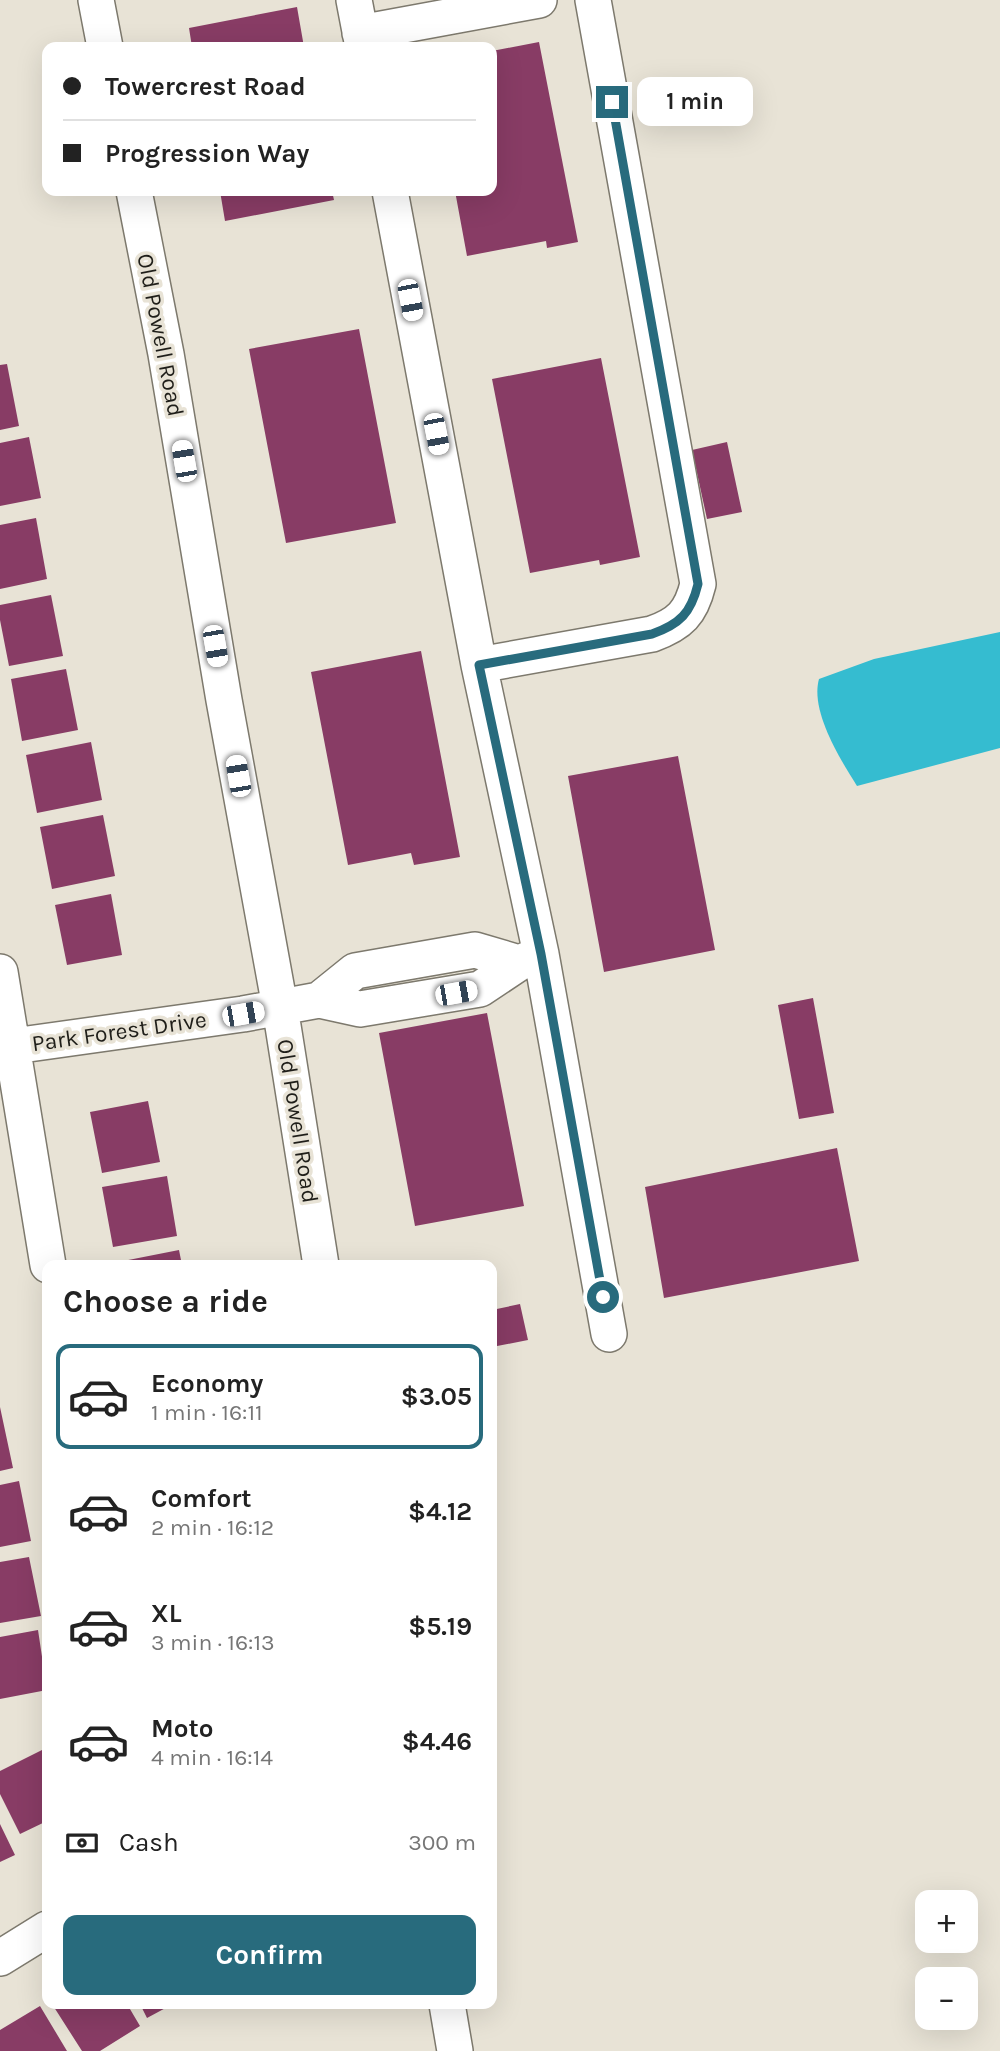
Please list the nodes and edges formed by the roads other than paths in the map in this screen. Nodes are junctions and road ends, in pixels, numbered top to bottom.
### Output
1 (96, 0) edge
2 (539, 0) edge
3 (593, 0) edge
4 (359, 27) edge
5 (104, 42) edge
6 (135, 196) edge
7 (391, 196) edge
8 (479, 665) junction
9 (530, 959) junction
10 (0, 972) edge
11 (280, 1007) junction
12 (6, 1047) edge
13 (47, 1260) edge
14 (320, 1260) edge
15 (609, 1334) dead end
16 (42, 1931) edge
17 (0, 1958) edge
18 (448, 2009) edge
19 (455, 2051) edge

1 - 5 street
2 - 4 street
3 - 8 street
6 - 11 street, Old Powell Road
7 - 8 street
8 - 9 street
9 - 11 street, Park Forest Drive
9 - 15 street
10 - 12 street
11 - 12 street, Park Forest Drive
11 - 14 street, Old Powell Road
12 - 13 street
16 - 17 street
18 - 19 street

